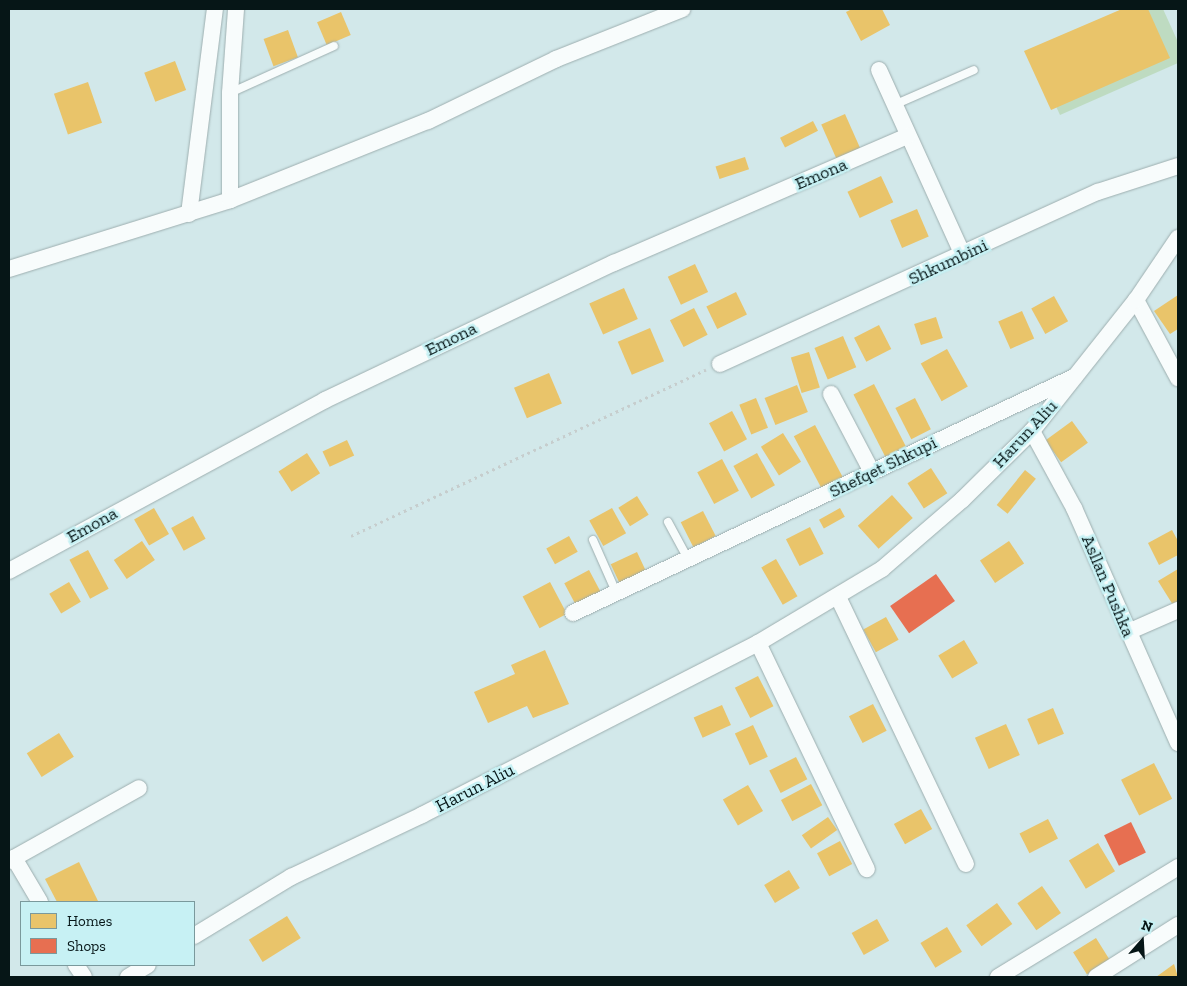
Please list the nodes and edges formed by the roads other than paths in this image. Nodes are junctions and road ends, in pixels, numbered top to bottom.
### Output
1 (682, 9) edge
2 (215, 15) edge
3 (236, 16) edge
4 (334, 46) dead end
5 (878, 70) dead end
6 (974, 70) dead end
7 (230, 93) junction
8 (894, 105) junction
9 (908, 136) junction
10 (1178, 166) edge
11 (230, 200) junction
12 (189, 214) junction
13 (1178, 238) edge
14 (963, 255) junction
15 (9, 269) edge
16 (1136, 300) junction
17 (720, 364) road end
18 (1079, 375) junction
19 (1178, 378) edge
20 (831, 394) dead end
21 (1032, 431) junction
22 (872, 472) junction
23 (668, 522) dead end
24 (593, 540) dead end
25 (688, 560) junction
26 (9, 571) edge
27 (616, 592) junction
28 (838, 597) junction
29 (1178, 610) edge
30 (573, 613) dead end
31 (1128, 632) junction
32 (758, 643) junction
33 (1178, 744) edge
34 (139, 788) dead end
35 (11, 859) edge
36 (966, 864) dead end
37 (1178, 867) edge
38 (867, 869) dead end
39 (39, 901) edge
40 (1178, 925) edge
41 (195, 935) edge
42 (77, 966) edge
43 (146, 966) edge
44 (84, 977) edge
45 (128, 977) edge
46 (998, 977) edge
47 (1096, 977) edge

1 - 11 street
2 - 3 street
2 - 12 street
3 - 7 street
4 - 7 lane
5 - 8 street
6 - 8 lane
7 - 11 street
8 - 9 street
9 - 14 street
9 - 26 street, Emona
10 - 14 street, Shkumbini
11 - 12 street
12 - 15 street
13 - 16 street, Harun Aliu
14 - 17 street, Shkumbini
16 - 18 street, Harun Aliu
16 - 19 street
18 - 21 street, Harun Aliu
18 - 22 street, Shefqet Shkupi
20 - 22 street
21 - 28 street, Harun Aliu
21 - 31 street, Asllan Pushka
22 - 25 street, Shefqet Shkupi
23 - 25 lane
24 - 27 lane
25 - 27 street, Shefqet Shkupi
27 - 30 street, Shefqet Shkupi
28 - 32 street, Harun Aliu
28 - 36 street
29 - 31 street
31 - 33 street, Asllan Pushka
32 - 38 street
32 - 41 street, Harun Aliu
34 - 35 street
35 - 39 street
37 - 46 street
40 - 47 street
42 - 44 street
43 - 45 street

